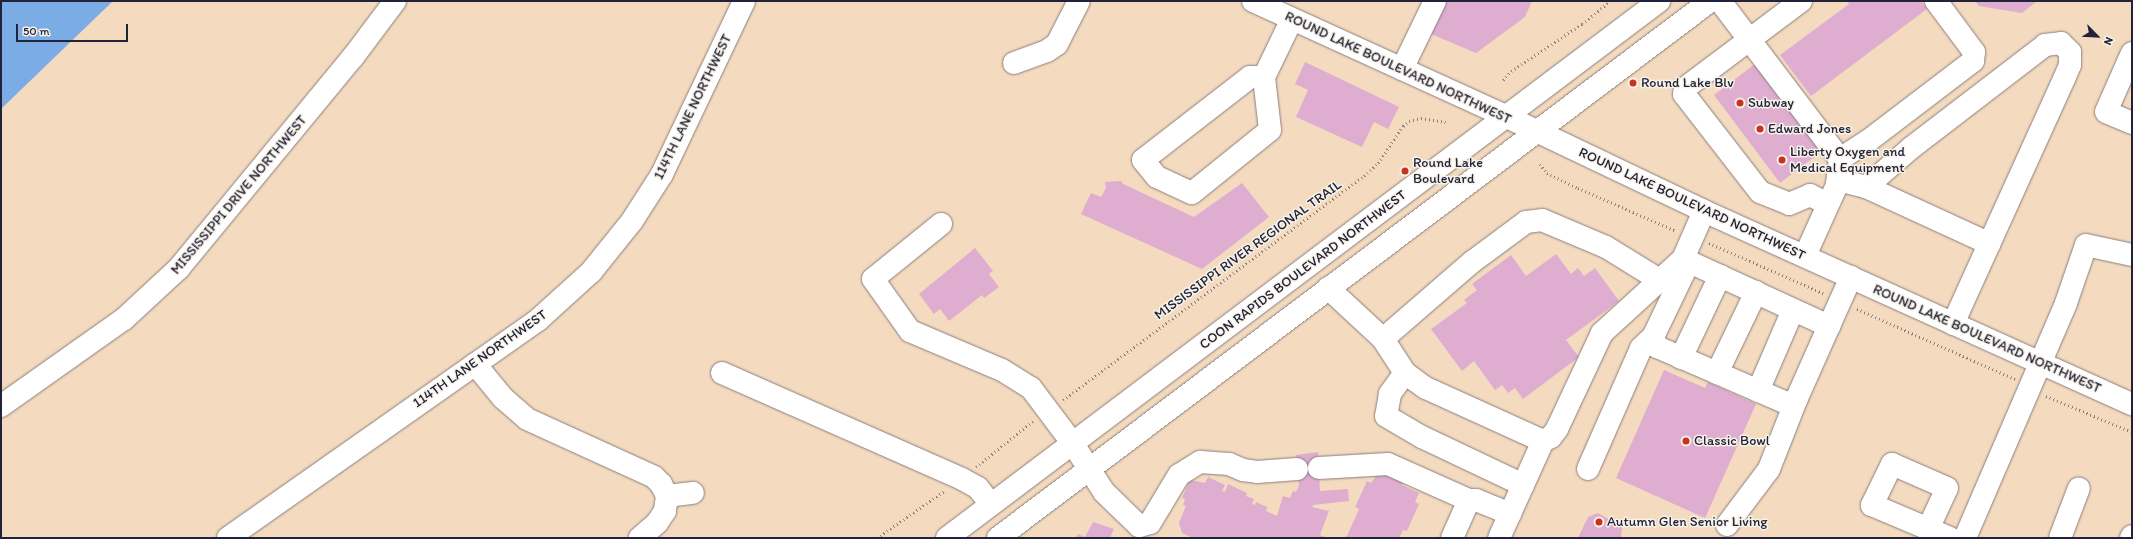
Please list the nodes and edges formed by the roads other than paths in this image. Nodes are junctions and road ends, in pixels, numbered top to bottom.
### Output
1 (395, 1) edge
2 (744, 1) edge
3 (1079, 1) edge
4 (1253, 1) edge
5 (1435, 1) edge
6 (1659, 1) edge
7 (1710, 1) edge
8 (1720, 1) edge
9 (1801, 1) edge
10 (1936, 1) edge
11 (1292, 19) junction
12 (1749, 39) junction
13 (2132, 53) edge
14 (1014, 63) dead end
15 (1402, 69) junction
16 (1264, 77) junction
17 (1504, 116) junction
18 (2132, 122) edge
19 (1537, 132) junction
20 (1839, 170) junction
21 (1866, 188) junction
22 (1828, 204) junction
23 (1704, 211) junction
24 (941, 224) dead end
25 (1990, 244) junction
26 (2132, 255) edge
27 (1805, 256) junction
28 (1686, 260) junction
29 (1720, 276) junction
30 (1851, 277) junction
31 (1661, 281) junction
32 (1328, 288) junction
33 (1756, 292) junction
34 (1793, 310) junction
35 (1953, 324) junction
36 (1829, 326) junction
37 (1653, 337) junction
38 (1383, 339) junction
39 (1681, 358) junction
40 (2040, 363) junction
41 (475, 364) junction
42 (722, 373) dead end
43 (1405, 373) junction
44 (1717, 373) junction
45 (1758, 391) junction
46 (1797, 398) junction
47 (2132, 404) edge
48 (1, 406) edge
49 (1543, 441) junction
50 (1073, 444) junction
51 (1319, 468) dead end
52 (1588, 468) dead end
53 (1297, 469) dead end
54 (1089, 470) junction
55 (1523, 485) junction
56 (2079, 488) dead end
57 (693, 493) dead end
58 (667, 496) junction
59 (1469, 500) junction
60 (991, 504) junction
61 (1510, 514) junction
62 (1727, 525) dead end
63 (1928, 529) dead end
64 (1142, 532) edge
65 (228, 538) edge
66 (640, 538) edge
67 (946, 538) edge
68 (998, 538) edge
69 (1452, 538) edge
70 (1499, 538) edge
71 (1950, 538) edge
72 (1965, 538) edge
73 (2060, 538) edge

1 - 48 main road, MISSISSIPPI DRIVE NORTHWEST
2 - 41 main road, 114TH LANE NORTHWEST
3 - 14 main road
4 - 11 main road, ROUND LAKE BOULEVARD NORTHWEST
5 - 15 main road
6 - 17 main road, COON RAPIDS BOULEVARD NORTHWEST
7 - 19 main road
8 - 12 main road
9 - 12 main road
10 - 20 main road
11 - 15 main road, ROUND LAKE BOULEVARD NORTHWEST
11 - 16 main road
12 - 20 main road
12 - 22 main road
13 - 18 main road
15 - 17 main road, ROUND LAKE BOULEVARD NORTHWEST
16 - 16 main road
17 - 19 main road, ROUND LAKE BOULEVARD NORTHWEST
17 - 50 main road, COON RAPIDS BOULEVARD NORTHWEST
19 - 23 main road, ROUND LAKE BOULEVARD NORTHWEST
19 - 32 main road
20 - 21 main road
20 - 22 main road
21 - 25 main road
21 - 25 main road
22 - 27 main road
23 - 27 main road, ROUND LAKE BOULEVARD NORTHWEST
23 - 28 main road
24 - 50 main road
25 - 35 main road
26 - 40 main road
27 - 30 main road, ROUND LAKE BOULEVARD NORTHWEST
28 - 29 main road
28 - 31 main road
28 - 37 main road
29 - 33 main road
29 - 39 main road
30 - 35 main road, ROUND LAKE BOULEVARD NORTHWEST
30 - 36 main road
31 - 38 main road
31 - 49 main road
32 - 38 main road
32 - 54 main road
33 - 34 main road
33 - 44 main road
34 - 36 main road
34 - 45 main road
35 - 40 main road, ROUND LAKE BOULEVARD NORTHWEST
36 - 46 main road
37 - 39 main road
37 - 52 main road
38 - 43 main road
39 - 44 main road
40 - 47 main road, ROUND LAKE BOULEVARD NORTHWEST
40 - 72 main road
41 - 58 main road
41 - 65 main road, 114TH LANE NORTHWEST
42 - 60 main road
43 - 49 main road
43 - 55 main road
44 - 45 main road
45 - 46 main road
46 - 62 main road
49 - 55 main road
50 - 54 main road
50 - 60 main road, COON RAPIDS BOULEVARD NORTHWEST
51 - 59 main road
53 - 64 main road
54 - 64 main road
54 - 68 main road
55 - 61 main road
56 - 73 main road
57 - 58 main road
58 - 66 main road
59 - 61 main road
59 - 69 main road
60 - 67 main road, COON RAPIDS BOULEVARD NORTHWEST
61 - 70 main road
63 - 71 main road

